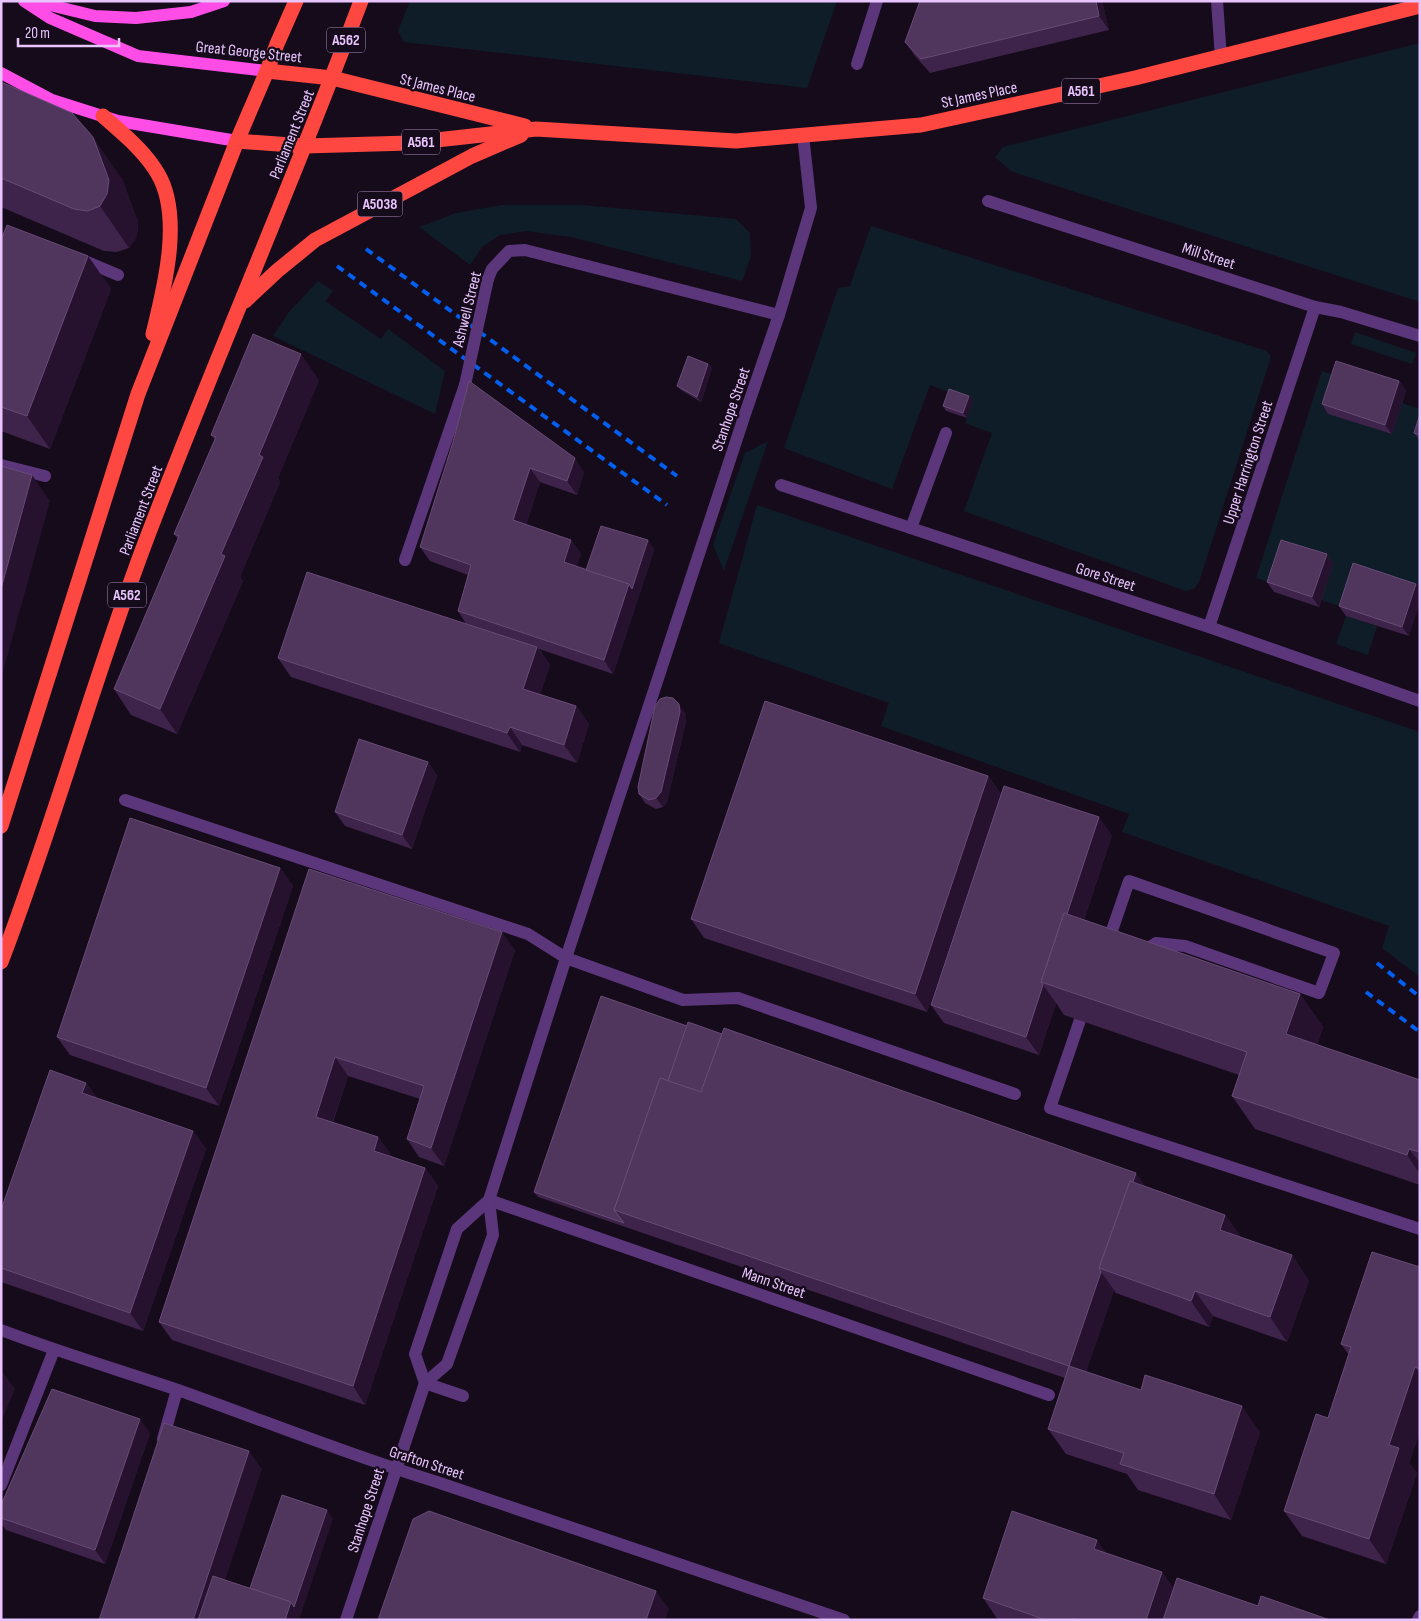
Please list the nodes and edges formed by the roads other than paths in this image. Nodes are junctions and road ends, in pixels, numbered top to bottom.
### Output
1 (24, 1) edge
2 (33, 1) edge
3 (224, 1) edge
4 (296, 1) edge
5 (360, 1) edge
6 (877, 1) edge
7 (1217, 1) edge
8 (1420, 6) edge
9 (1220, 58) junction
10 (857, 64) dead end
11 (267, 71) junction
12 (1, 73) edge
13 (332, 78) junction
14 (103, 116) junction
15 (536, 128) junction
16 (803, 135) junction
17 (237, 141) junction
18 (305, 146) junction
19 (988, 200) dead end
20 (64, 253) edge
21 (118, 275) dead end
22 (240, 305) junction
23 (1315, 307) junction
24 (779, 315) junction
25 (1420, 336) edge
26 (138, 394) junction
27 (946, 433) dead end
28 (1, 465) edge
29 (45, 476) dead end
30 (781, 484) dead end
31 (911, 528) junction
32 (405, 560) dead end
33 (1209, 627) junction
34 (1420, 701) edge
35 (125, 800) dead end
36 (1, 826) edge
37 (1104, 952) edge
38 (566, 958) junction
39 (1, 962) edge
40 (1137, 964) edge
41 (1080, 1020) edge
42 (1014, 1094) dead end
43 (489, 1200) junction
44 (1420, 1229) edge
45 (1, 1330) edge
46 (54, 1350) junction
47 (425, 1383) junction
48 (177, 1390) junction
49 (1048, 1395) dead end
50 (463, 1396) dead end
51 (160, 1448) edge
52 (395, 1469) junction
53 (1, 1485) edge
54 (346, 1620) edge
55 (844, 1620) edge

1 - 11 main road, Great George Street
2 - 3 main road
4 - 11 highway
5 - 13 highway, A562
6 - 10 street
7 - 9 street
8 - 9 highway, St James Place / A561
9 - 16 highway, St James Place / A561
11 - 13 highway, Great George Street
11 - 17 highway
12 - 14 main road
13 - 15 highway, St James Place / A561
13 - 18 highway, Parliament Street / A562
14 - 17 main road
14 - 26 highway
15 - 16 highway, St James Place / A561
15 - 18 highway, St James Place / A561
15 - 22 highway, A5038
16 - 24 street, Stanhope Street
17 - 18 highway, St James Place / A561
17 - 26 highway
18 - 22 highway, Parliament Street / A562
19 - 23 street, Mill Street
20 - 21 street
22 - 39 highway, Parliament Street / A562
23 - 25 street, Mill Street
23 - 33 street, Upper Harrington Street
24 - 32 street, Ashwell Street, bridge
24 - 38 street, Stanhope Street
26 - 36 highway
27 - 31 street
28 - 29 street
30 - 31 street, Gore Street
31 - 33 street, Gore Street
33 - 34 street, Gore Street
35 - 38 street
37 - 40 street
38 - 42 street
38 - 43 street, Stanhope Street
41 - 44 street
43 - 47 street
43 - 47 street
43 - 49 street, Mann Street
45 - 46 street, Grafton Street
46 - 48 street, Grafton Street
46 - 53 street
47 - 50 street
47 - 52 street, Stanhope Street
48 - 51 street
48 - 52 street, Grafton Street
52 - 54 street, Stanhope Street
52 - 55 street, Grafton Street

